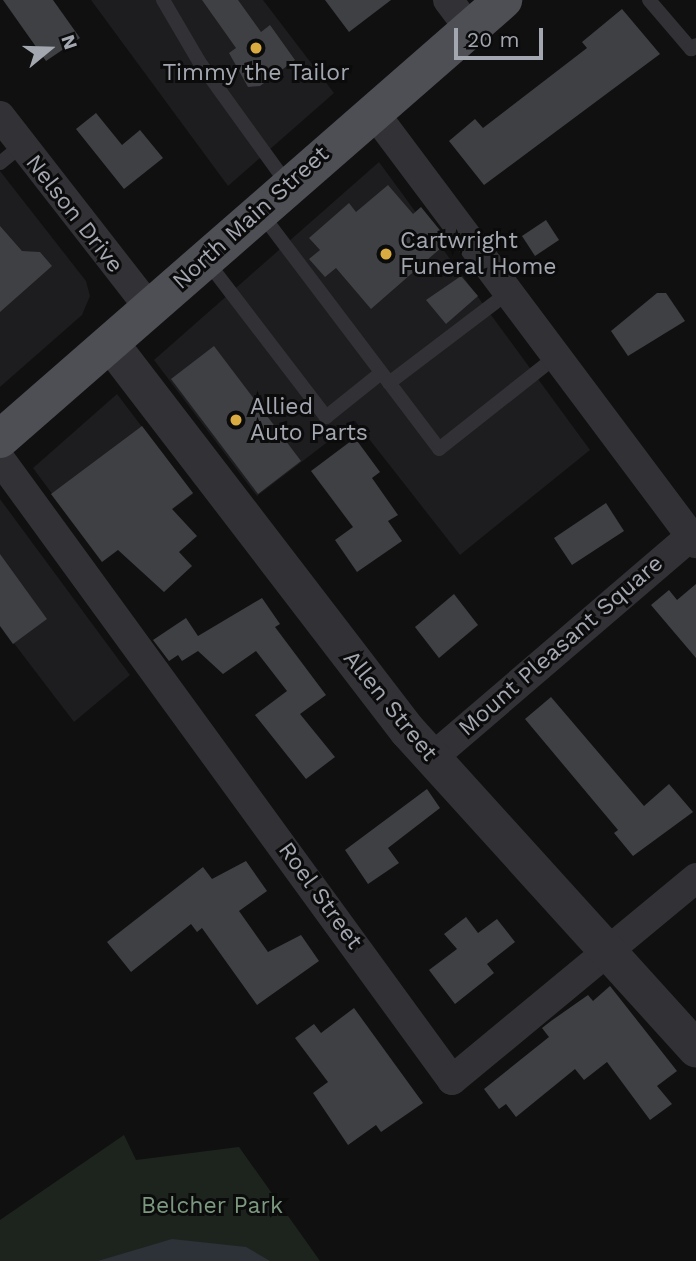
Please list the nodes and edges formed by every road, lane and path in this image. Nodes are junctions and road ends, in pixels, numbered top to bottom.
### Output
1 (163, 0) edge
2 (503, 0) edge
3 (649, 0) edge
4 (458, 14) edge
5 (696, 45) edge
6 (372, 110) junction
7 (0, 116) edge
8 (11, 155) edge
9 (288, 185) junction
10 (260, 211) junction
11 (205, 259) junction
12 (511, 290) junction
13 (150, 309) junction
14 (110, 343) junction
15 (559, 354) junction
16 (385, 378) junction
17 (0, 439) edge
18 (0, 459) edge
19 (694, 539) edge
20 (432, 758) junction
21 (696, 878) edge
22 (608, 951) junction
23 (696, 1049) edge

1 - 9 lane
2 - 4 main road, North Main Street
3 - 5 lane
4 - 6 main road, North Main Street
6 - 9 main road, North Main Street
6 - 12 street, Mount Pleasant Square
7 - 8 street, Nelson Drive
8 - 13 street, Nelson Drive
9 - 10 main road, North Main Street
10 - 11 main road, North Main Street
10 - 16 lane
11 - 13 main road, North Main Street
11 - 16 lane
12 - 15 street, Mount Pleasant Square
12 - 16 lane
13 - 14 main road, North Main Street
14 - 17 main road, North Main Street
14 - 20 street, Allen Street
15 - 16 lane
15 - 19 street, Mount Pleasant Square
18 - 22 street, Roel Street
19 - 20 street, Mount Pleasant Square
20 - 22 street, Allen Street
21 - 22 street, Roel Street
22 - 23 street, Allen Street

